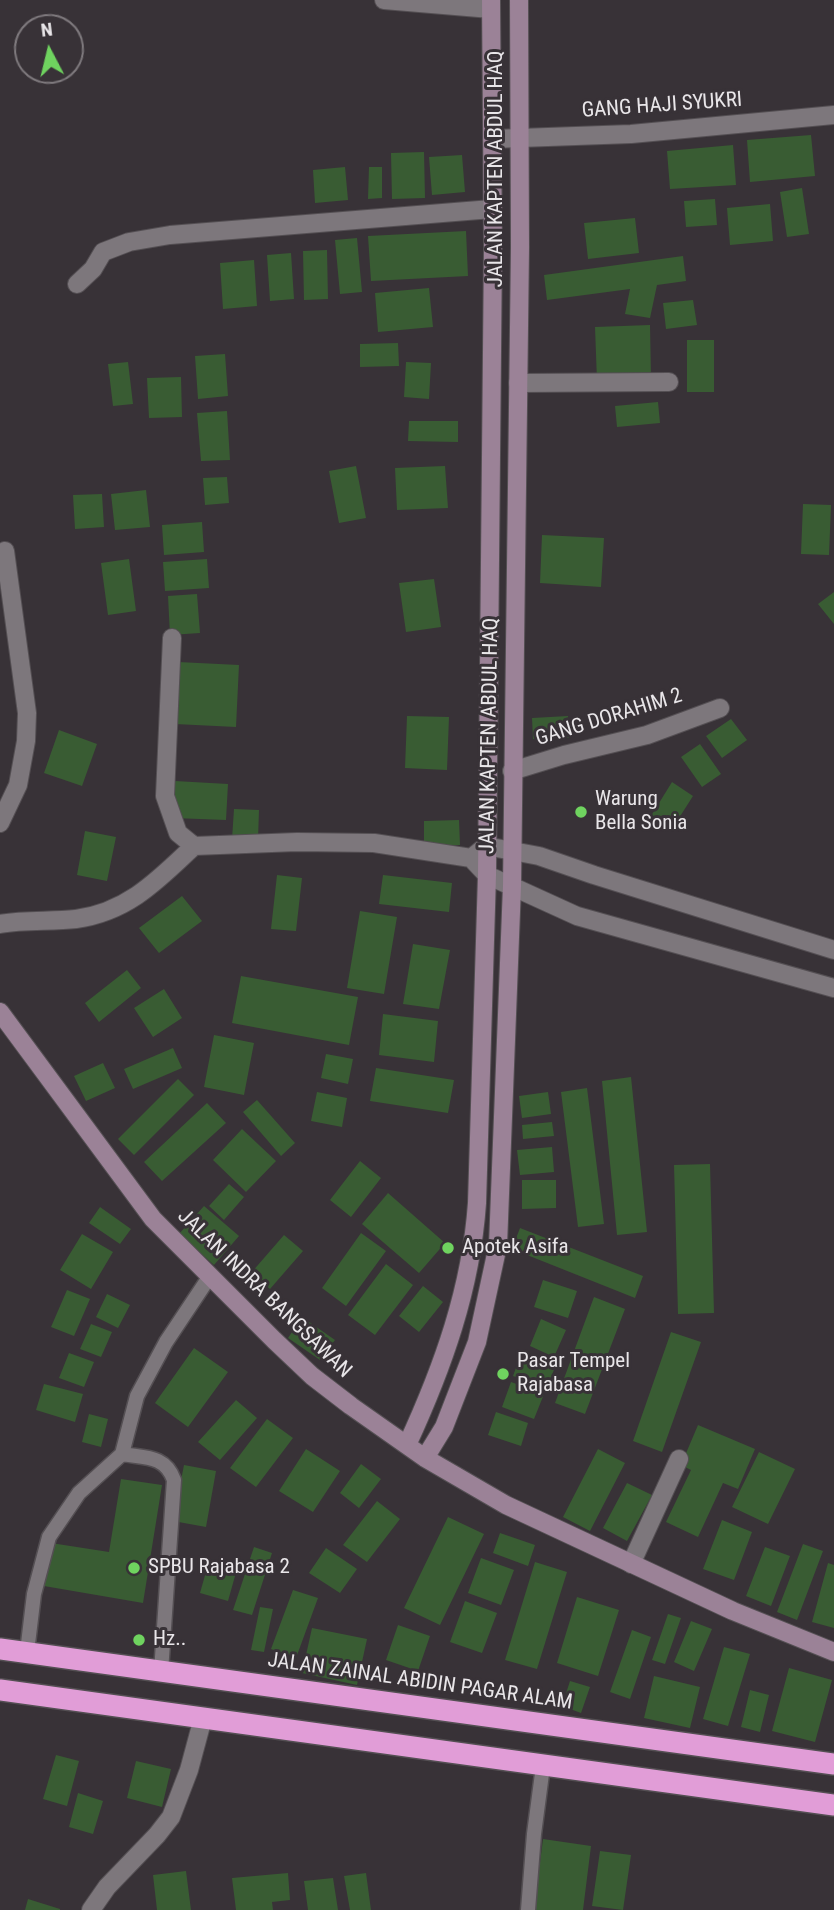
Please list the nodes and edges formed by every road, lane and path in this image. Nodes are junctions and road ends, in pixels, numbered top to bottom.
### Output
1 (384, 0) edge
2 (519, 0) edge
3 (491, 4) edge
4 (834, 115) edge
5 (519, 136) junction
6 (492, 139) junction
7 (492, 209) junction
8 (77, 284) dead end
9 (669, 382) dead end
10 (518, 383) junction
11 (490, 545) junction
12 (516, 546) junction
13 (5, 551) dead end
14 (172, 638) dead end
15 (720, 708) dead end
16 (512, 771) junction
17 (0, 824) edge
18 (194, 846) junction
19 (486, 846) junction
20 (511, 850) junction
21 (471, 858) junction
22 (487, 875) junction
23 (512, 886) junction
24 (0, 924) edge
25 (834, 950) edge
26 (834, 988) edge
27 (0, 1012) edge
28 (210, 1276) junction
29 (407, 1445) junction
30 (122, 1454) junction
31 (425, 1458) junction
32 (679, 1459) dead end
33 (631, 1564) junction
34 (0, 1648) edge
35 (27, 1652) junction
36 (834, 1652) edge
37 (161, 1672) junction
38 (0, 1690) edge
39 (203, 1718) junction
40 (834, 1764) edge
41 (543, 1766) junction
42 (834, 1805) edge
43 (91, 1910) edge
44 (528, 1910) edge

1 - 3 street
2 - 5 street, JALAN KAPTEN ABDUL HAQ
3 - 6 street, JALAN KAPTEN ABDUL HAQ
4 - 5 street, GANG HAJI SYUKRI
5 - 6 street, GANG HAJI SYUKRI
5 - 10 street, JALAN KAPTEN ABDUL HAQ
6 - 7 street, JALAN KAPTEN ABDUL HAQ
7 - 8 street
7 - 11 street, JALAN KAPTEN ABDUL HAQ
9 - 10 street
10 - 12 street, JALAN KAPTEN ABDUL HAQ
11 - 12 street
11 - 19 street, JALAN KAPTEN ABDUL HAQ
12 - 16 street, JALAN KAPTEN ABDUL HAQ
13 - 17 street
14 - 18 street
15 - 16 street, GANG DORAHIM 2
16 - 20 street, JALAN KAPTEN ABDUL HAQ
18 - 21 street
18 - 24 street
19 - 20 street
19 - 21 street
19 - 22 street, JALAN KAPTEN ABDUL HAQ
20 - 23 street, JALAN KAPTEN ABDUL HAQ
20 - 25 street
21 - 22 street
22 - 23 street
22 - 29 street, JALAN KAPTEN ABDUL HAQ
23 - 26 street
23 - 31 street, JALAN KAPTEN ABDUL HAQ
27 - 28 street, JALAN INDRA BANGSAWAN
28 - 29 street, JALAN INDRA BANGSAWAN
28 - 30 lane
29 - 31 street, JALAN INDRA BANGSAWAN
30 - 35 lane
30 - 37 lane
31 - 33 street, JALAN INDRA BANGSAWAN
32 - 33 street
33 - 36 street, JALAN INDRA BANGSAWAN
34 - 35 highway, JALAN ZAINAL ABIDIN PAGAR ALAM
35 - 37 highway, JALAN ZAINAL ABIDIN PAGAR ALAM
37 - 40 highway, JALAN ZAINAL ABIDIN PAGAR ALAM
38 - 39 highway
39 - 41 highway
39 - 43 street
41 - 42 highway
41 - 44 lane

